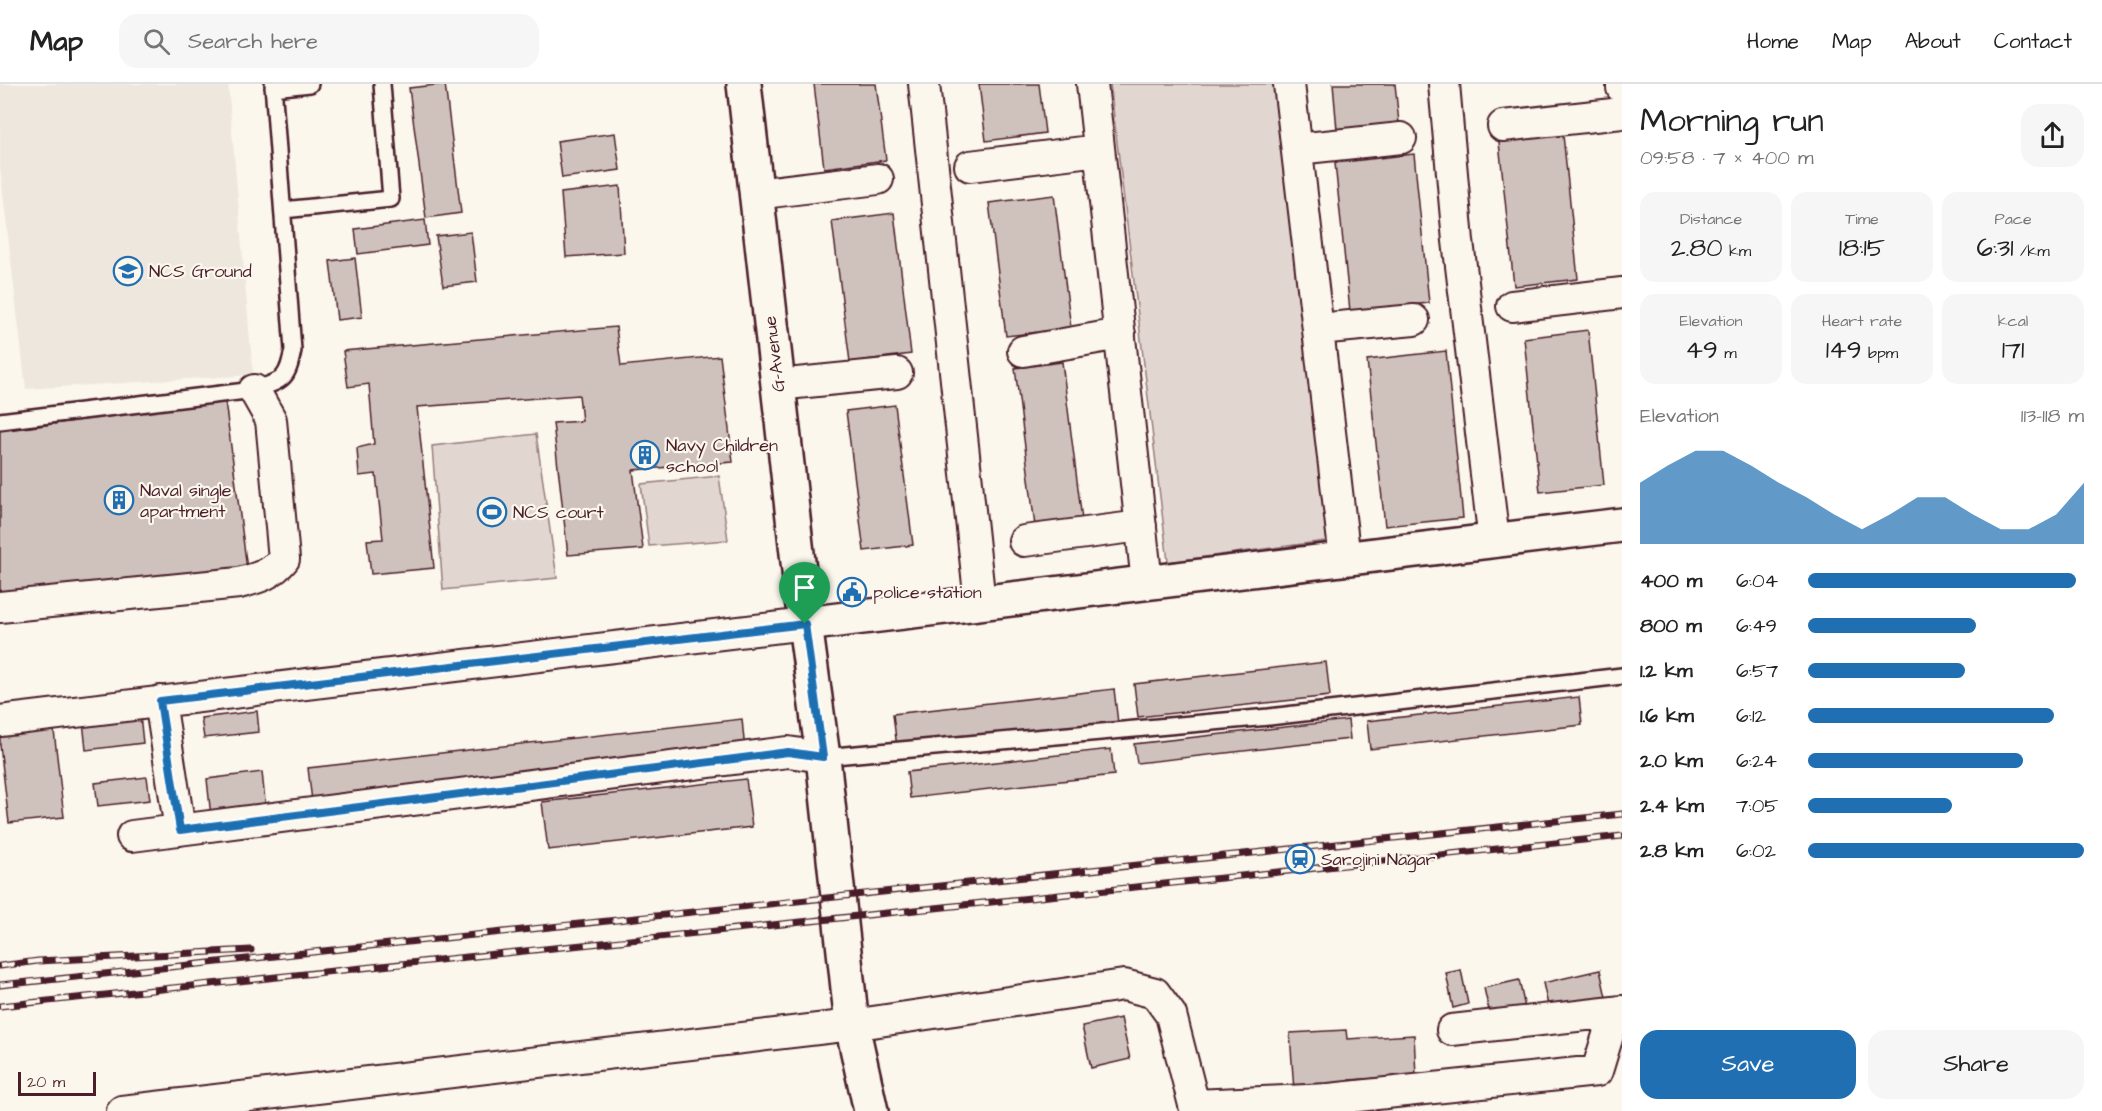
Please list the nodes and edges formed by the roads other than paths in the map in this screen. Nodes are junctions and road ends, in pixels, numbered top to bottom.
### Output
1 (310, 84) edge
2 (382, 84) edge
3 (744, 84) edge
4 (924, 84) edge
5 (1092, 84) edge
6 (1289, 84) edge
7 (1444, 84) edge
8 (273, 86) edge
9 (1622, 113) edge
10 (1503, 126) dead end
11 (1401, 138) dead end
12 (1297, 149) junction
13 (1099, 150) junction
14 (970, 166) dead end
15 (878, 179) dead end
16 (755, 194) junction
17 (283, 210) junction
18 (1622, 293) edge
19 (1512, 306) dead end
20 (1414, 320) dead end
21 (1318, 329) junction
22 (1120, 334) junction
23 (1023, 351) dead end
24 (897, 373) dead end
25 (777, 385) junction
26 (254, 390) junction
27 (0, 421) edge
28 (1622, 525) edge
29 (1141, 526) junction
30 (1024, 541) dead end
31 (1494, 541) junction
32 (1345, 559) junction
33 (1147, 582) junction
34 (980, 603) junction
35 (0, 608) edge
36 (805, 624) junction
37 (1622, 676) edge
38 (160, 701) junction
39 (0, 721) edge
40 (823, 757) junction
41 (180, 830) junction
42 (132, 836) dead end
43 (1619, 1011) edge
44 (852, 1025) junction
45 (1452, 1030) dead end
46 (1335, 1105) edge
47 (122, 1111) edge
48 (871, 1111) edge

1 - 8 lane
2 - 17 lane
3 - 16 street, G-Avenue
4 - 34 street
5 - 13 street
6 - 12 street
7 - 31 street
8 - 17 lane
9 - 10 street
11 - 12 street
12 - 21 street
13 - 14 street
13 - 22 street
15 - 16 street
16 - 25 street, G-Avenue
17 - 26 lane
18 - 19 street
20 - 21 street
21 - 32 street
22 - 23 street
22 - 29 street
24 - 25 street
25 - 36 street, G-Avenue
26 - 27 lane
26 - 35 street
28 - 31 street
29 - 30 street
29 - 33 street
31 - 32 street
32 - 33 street
33 - 34 street
34 - 36 street
36 - 38 street
36 - 40 street, G-Avenue
37 - 40 lane
38 - 39 street
38 - 41 street
40 - 41 street
40 - 44 street, G-Avenue
41 - 42 street
43 - 45 street
43 - 46 street
44 - 46 street
44 - 47 street
44 - 48 street, G-Avenue

